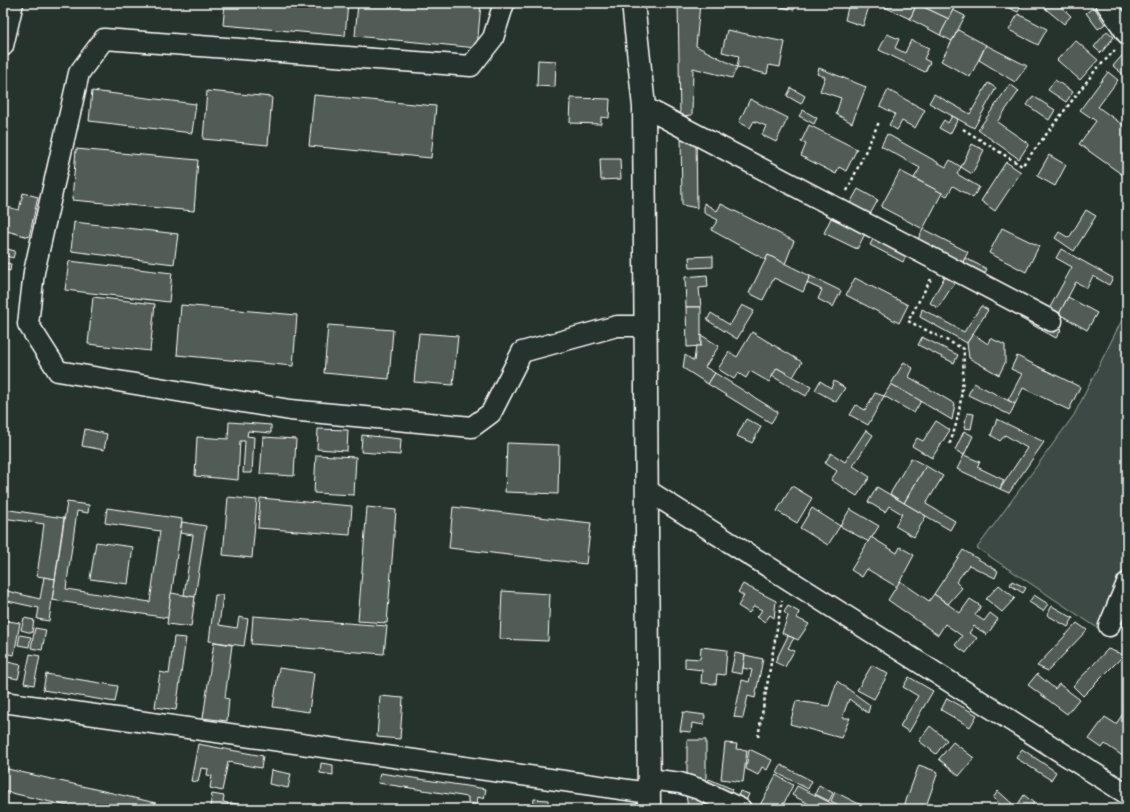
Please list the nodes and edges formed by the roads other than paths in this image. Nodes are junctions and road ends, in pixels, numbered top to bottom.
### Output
1 (13, 3) edge
2 (504, 3) edge
3 (633, 3) edge
4 (1106, 3) edge
5 (4, 34) edge
6 (1122, 40) edge
7 (644, 107) junction
8 (1052, 321) dead end
9 (646, 326) junction
10 (647, 490) junction
11 (1127, 583) edge
12 (1109, 626) dead end
13 (3, 702) edge
14 (649, 794) edge
15 (1127, 794) edge
16 (741, 809) edge

1 - 5 street
2 - 9 street
3 - 7 main road
4 - 6 street
7 - 8 street
7 - 9 main road
9 - 10 main road
10 - 14 main road
10 - 15 street
11 - 12 street
13 - 14 street
14 - 16 street

